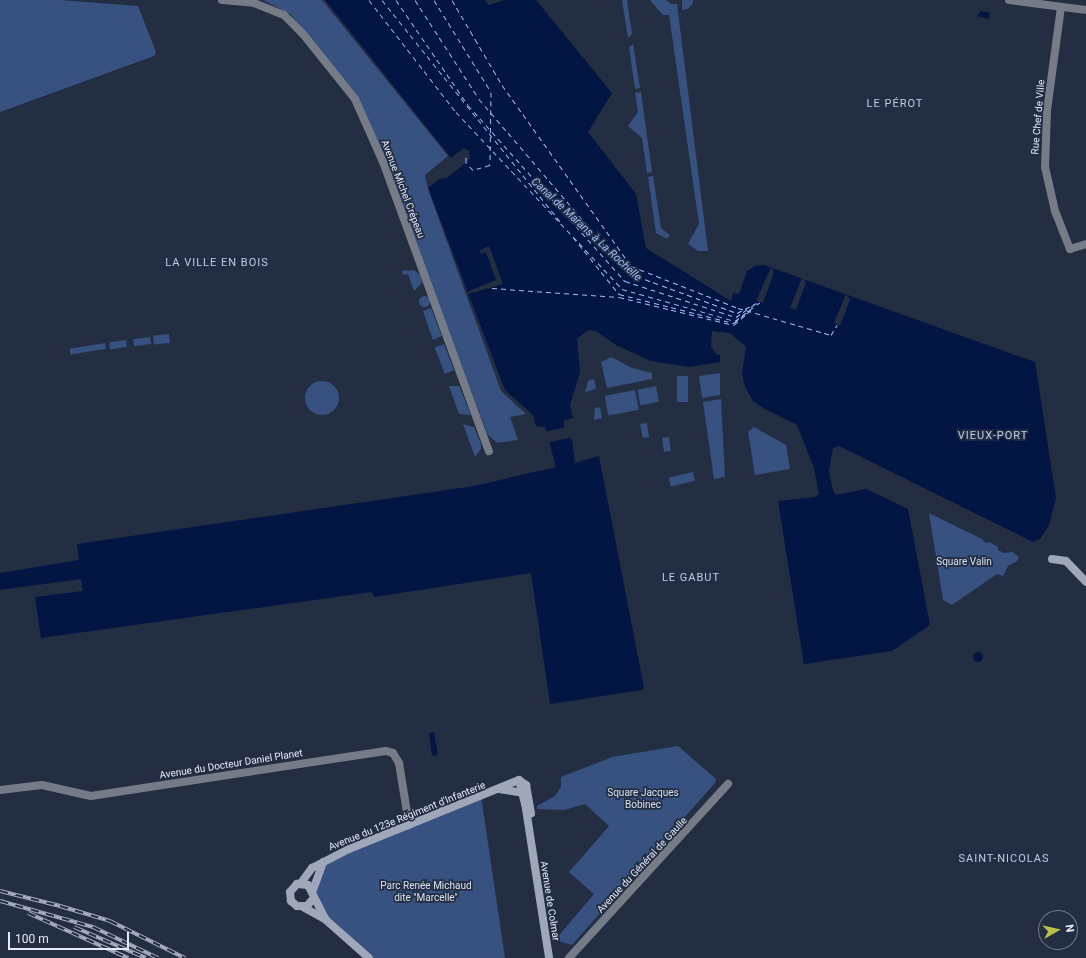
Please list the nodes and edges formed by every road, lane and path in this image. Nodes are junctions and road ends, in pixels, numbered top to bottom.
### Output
1 (222, 0) edge
2 (1009, 0) edge
3 (1061, 7) junction
4 (1086, 10) edge
5 (1086, 244) edge
6 (489, 450) dead end
7 (1052, 558) dead end
8 (1086, 582) edge
9 (519, 780) junction
10 (728, 784) dead end
11 (498, 789) junction
12 (0, 790) edge
13 (521, 792) junction
14 (529, 795) junction
15 (409, 824) junction
16 (532, 847) junction
17 (323, 862) junction
18 (301, 883) junction
19 (313, 895) junction
20 (303, 907) junction
21 (326, 920) junction
22 (369, 958) edge
23 (549, 958) edge
24 (569, 958) edge

1 - 6 street, Avenue Michel Crépeau
2 - 3 street
3 - 4 street
3 - 5 street, Rue Chef de Ville
7 - 8 main road
9 - 11 main road, Avenue du 123e Régiment d'Infanterie
9 - 13 main road, Avenue de Colmar
9 - 14 main road
10 - 24 street, Avenue du Général de Gaulle
11 - 13 main road, Avenue du 123e Régiment d'Infanterie
11 - 15 main road, Avenue du 123e Régiment d'Infanterie
12 - 15 street, Avenue du Docteur Daniel Planet
13 - 14 main road, Avenue du 123e Régiment d'Infanterie
13 - 16 main road, Avenue de Colmar
14 - 16 main road, Avenue de Colmar
15 - 17 main road, Avenue du 123e Régiment d'Infanterie
16 - 23 main road, Avenue de Colmar
17 - 18 main road, Avenue du 123e Régiment d'Infanterie
17 - 19 main road, Avenue du 123e Régiment d'Infanterie
18 - 19 main road
18 - 20 main road
19 - 20 main road
19 - 21 main road
20 - 21 main road
21 - 22 main road

